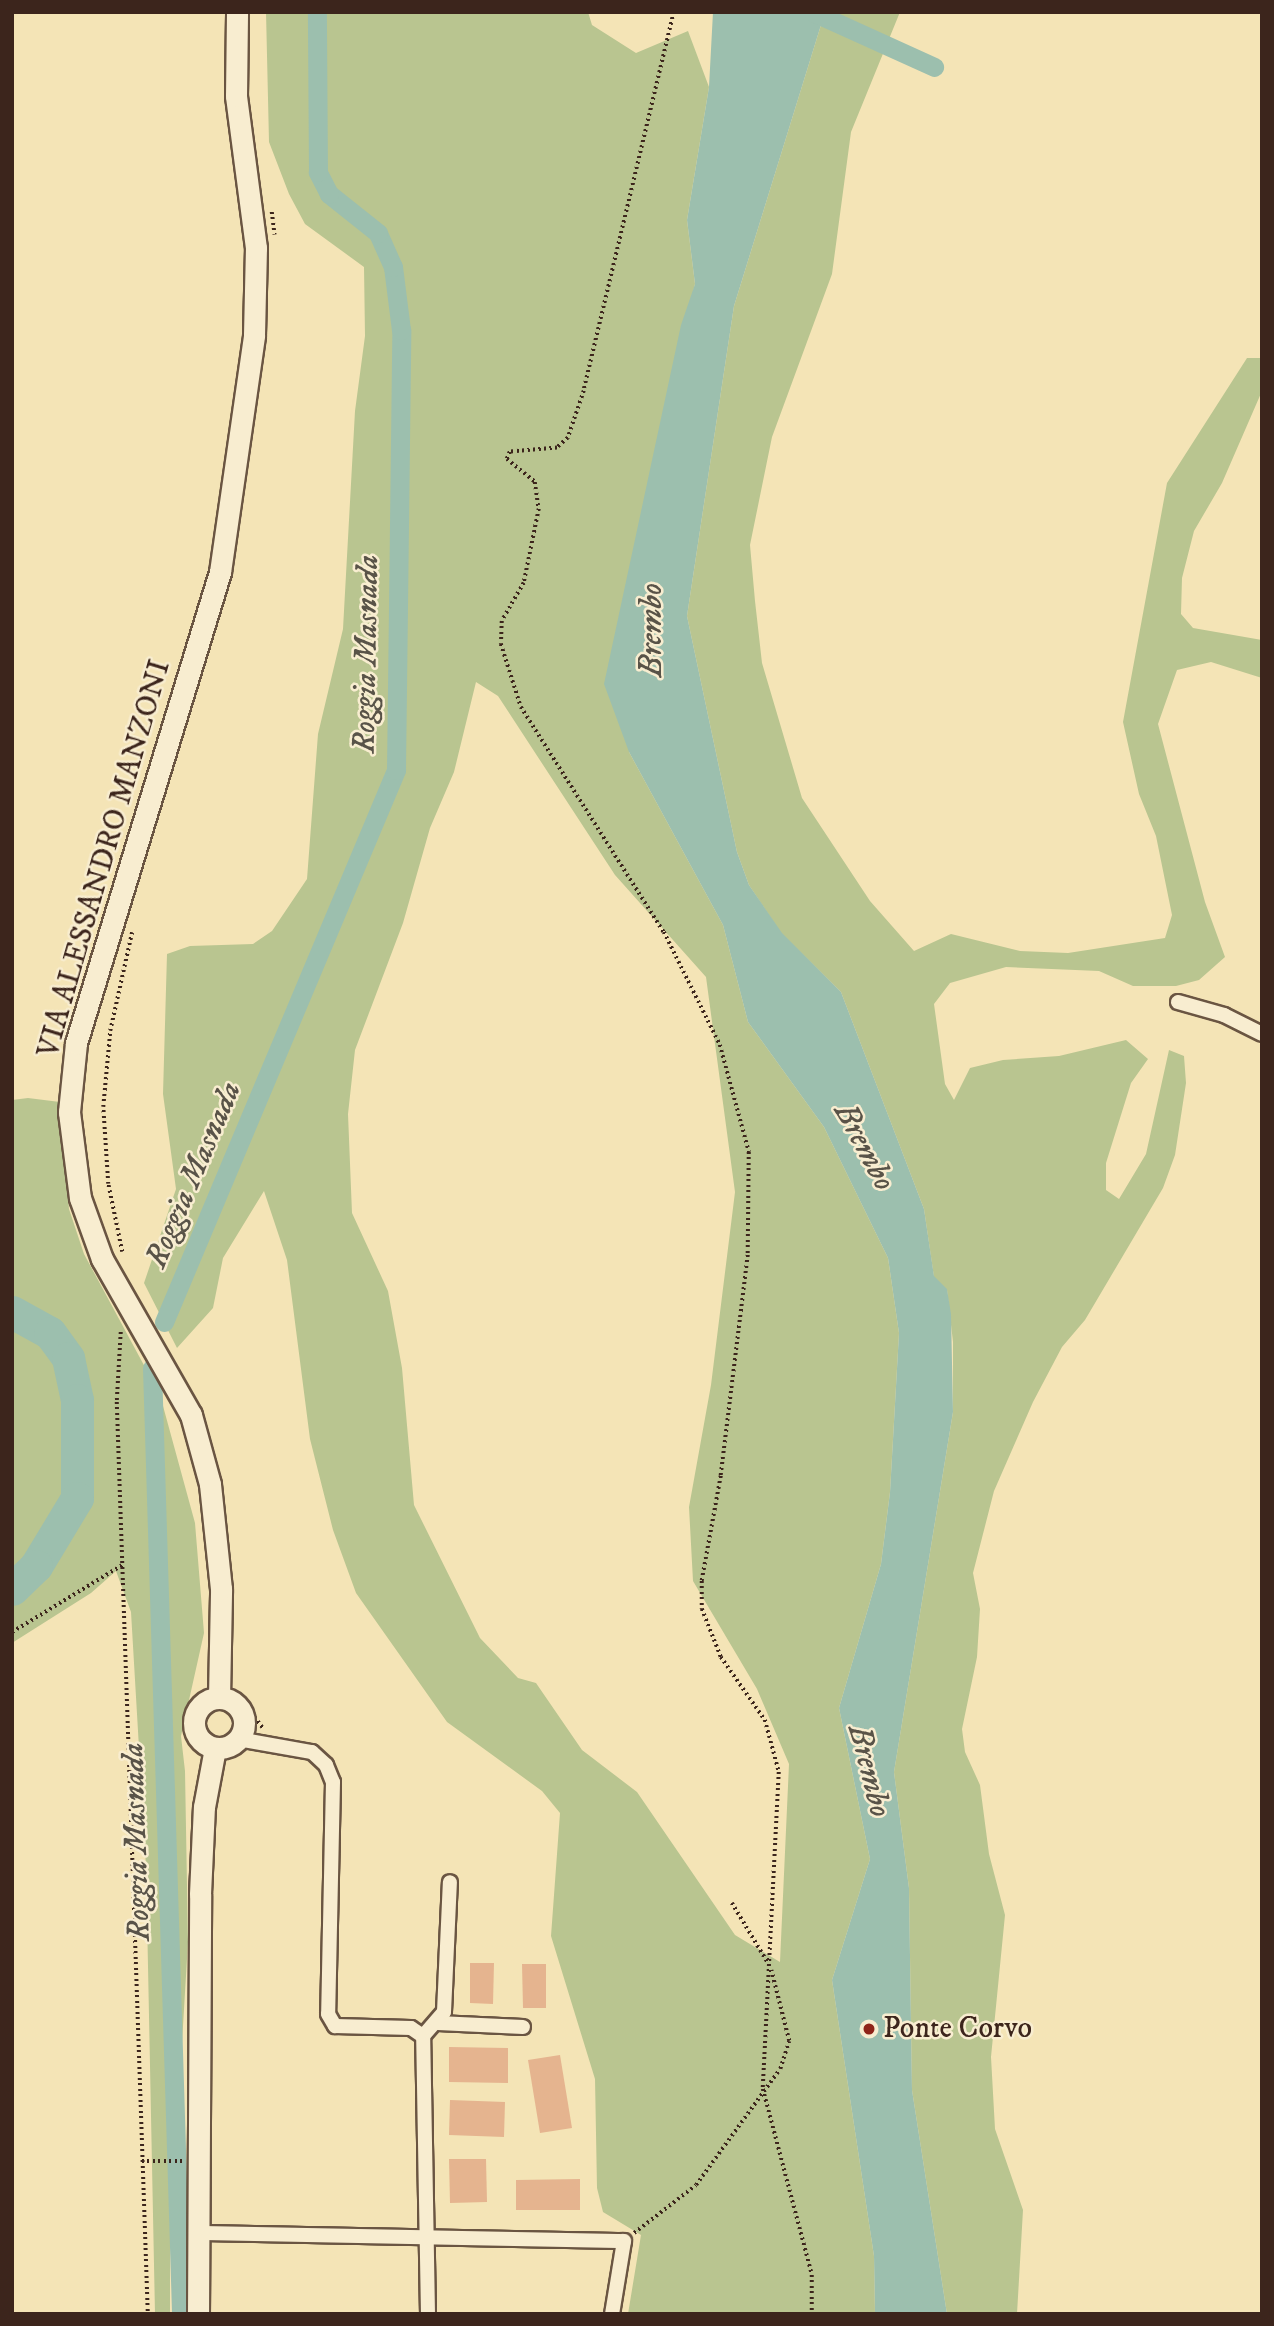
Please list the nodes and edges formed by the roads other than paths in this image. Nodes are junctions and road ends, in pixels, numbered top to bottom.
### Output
1 (237, 12) edge
2 (1178, 1002) dead end
3 (1262, 1034) edge
4 (226, 1693) junction
5 (238, 1739) junction
6 (215, 1748) junction
7 (450, 1882) dead end
8 (439, 2023) junction
9 (523, 2027) dead end
10 (423, 2036) junction
11 (197, 2234) junction
12 (425, 2238) junction
13 (198, 2314) edge
14 (428, 2314) edge
15 (612, 2314) edge

1 - 4 street, VIA ALESSANDRO MANZONI
2 - 3 street
4 - 5 street
4 - 6 street
5 - 6 street
5 - 10 street
6 - 11 street
7 - 8 street
8 - 9 street
8 - 10 street
10 - 12 street
11 - 12 street
11 - 13 street
12 - 14 street
12 - 15 street

